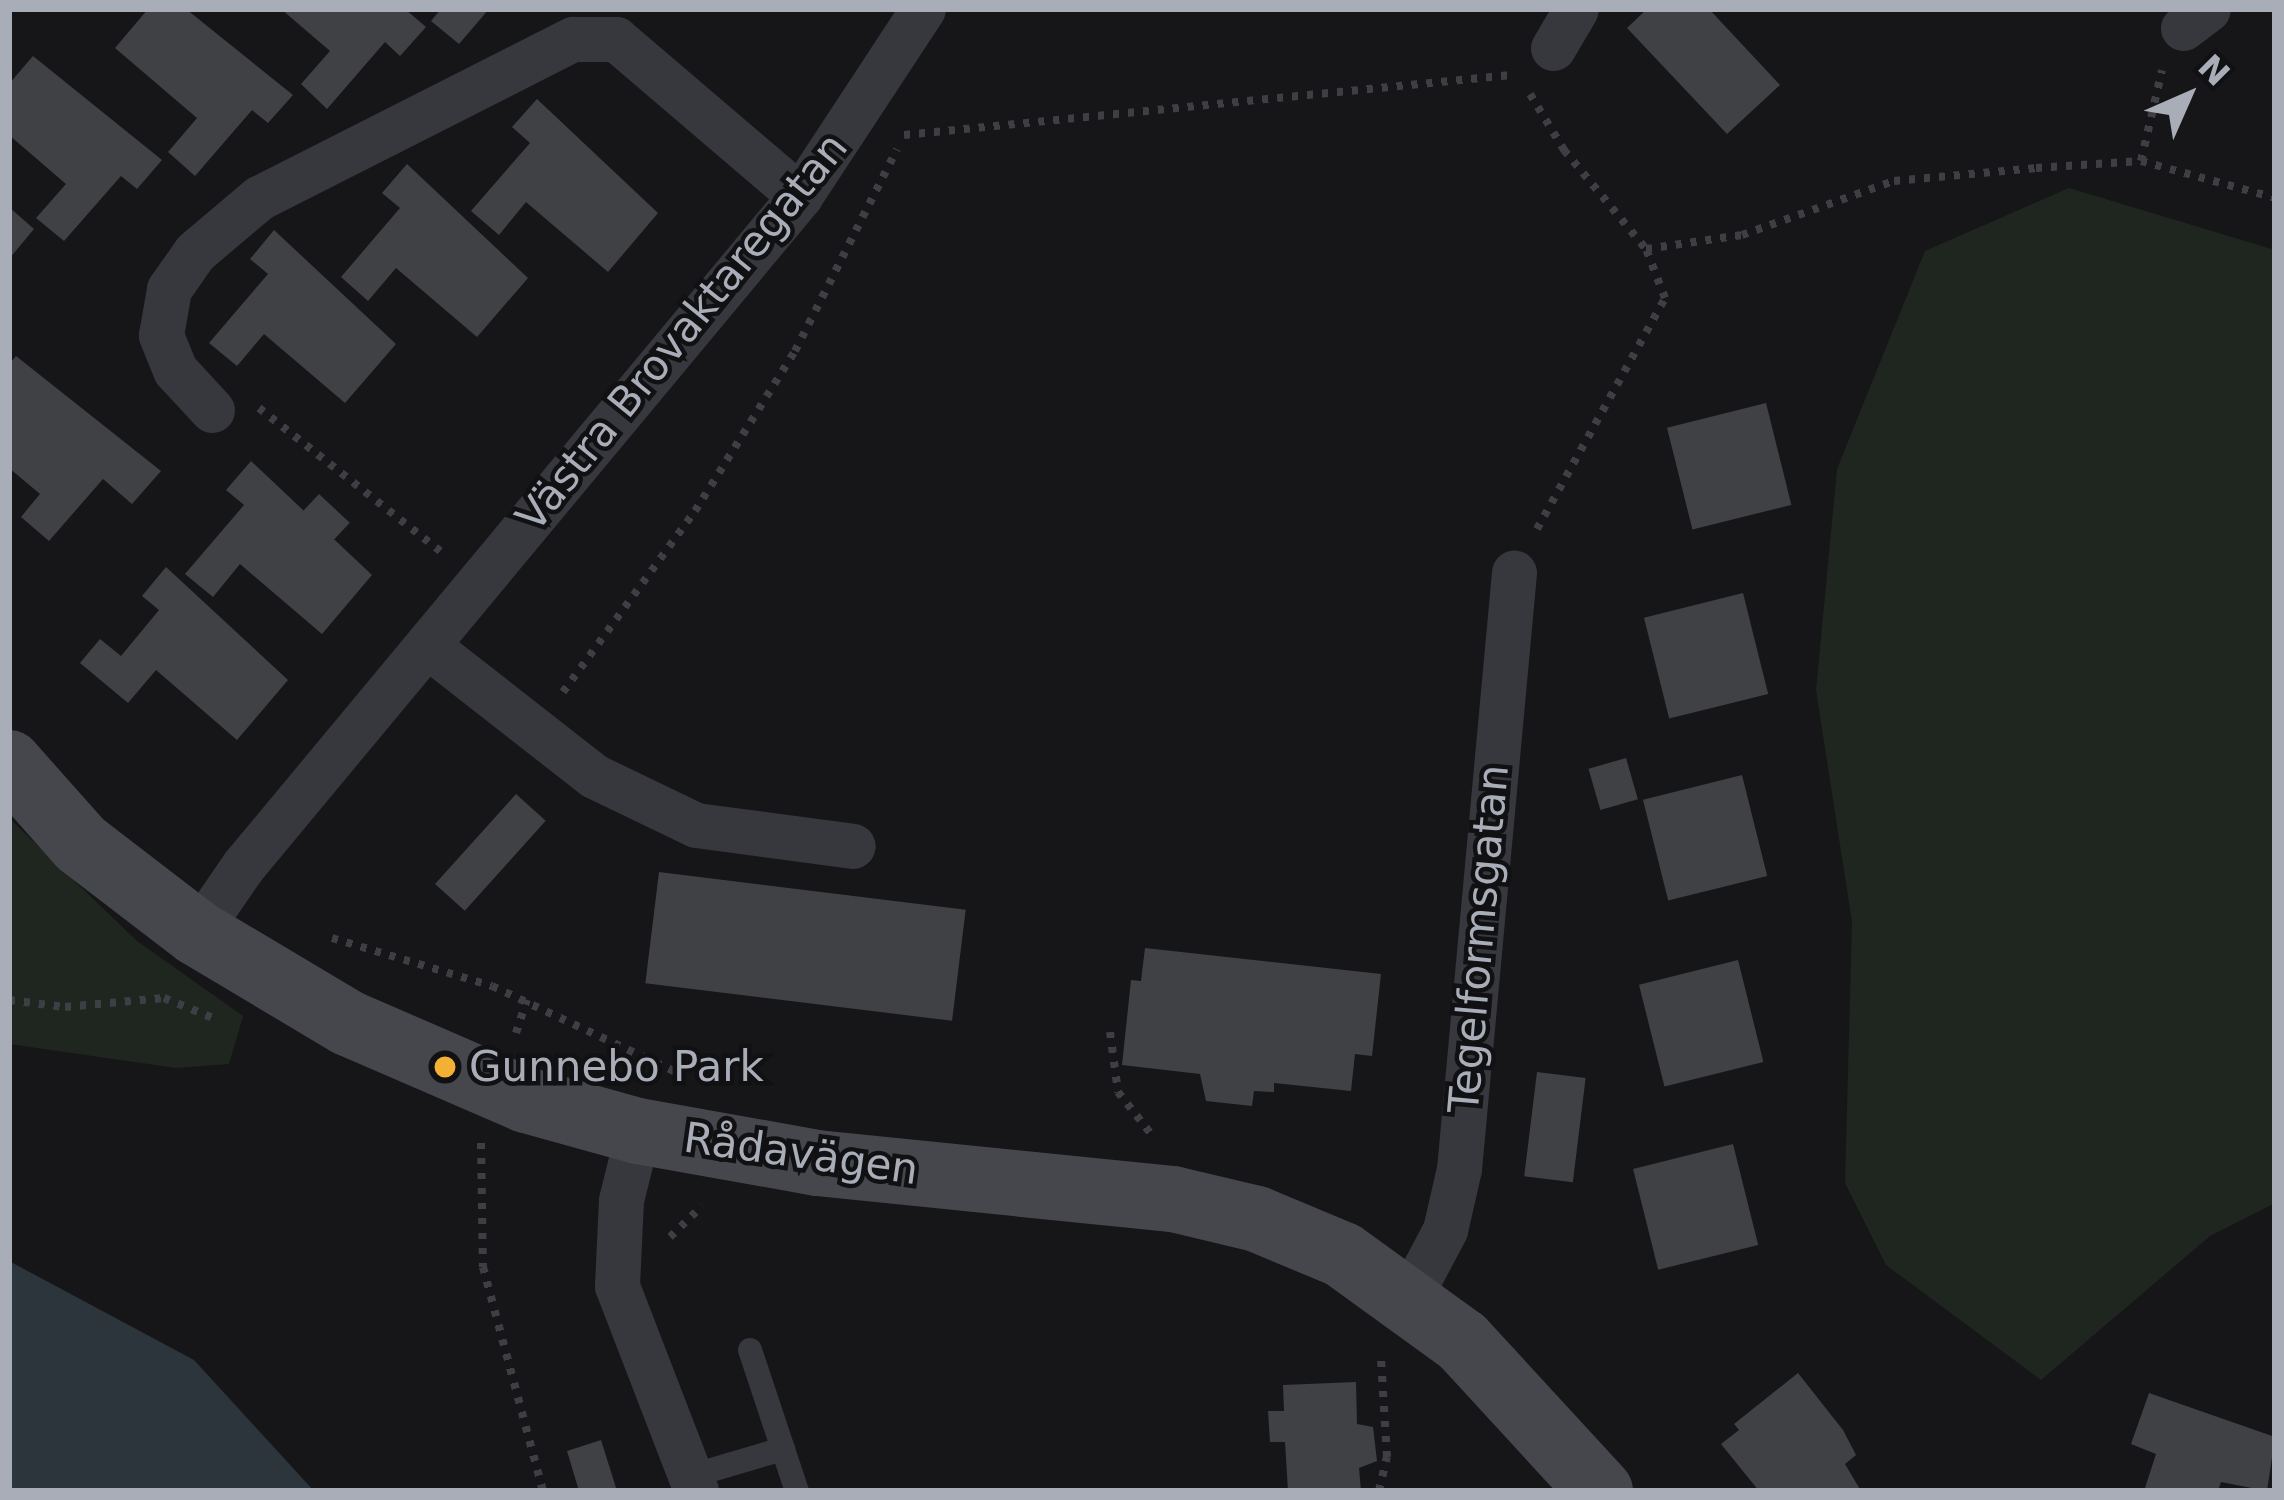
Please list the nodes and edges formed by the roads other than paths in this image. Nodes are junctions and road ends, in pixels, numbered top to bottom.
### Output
1 (923, 9) edge
2 (800, 196) junction
3 (212, 410) road end
4 (1514, 573) road end
5 (429, 647) junction
6 (9, 763) edge
7 (854, 846) dead end
8 (197, 933) junction
9 (638, 1131) junction
10 (1396, 1321) junction
11 (750, 1350) dead end
12 (783, 1449) junction
13 (693, 1484) edge
14 (797, 1491) edge
15 (1600, 1491) edge

1 - 2 street, Västra Brovaktaregatan
2 - 3 street
2 - 5 street, Västra Brovaktaregatan
4 - 10 street, Tegelformsgatan
5 - 7 street
5 - 8 street, Västra Brovaktaregatan
6 - 8 street, Rådavägen
8 - 9 street, Rådavägen
9 - 10 street, Rådavägen
9 - 13 street
10 - 15 street, Rådavägen
11 - 12 lane
12 - 13 lane
12 - 14 lane

